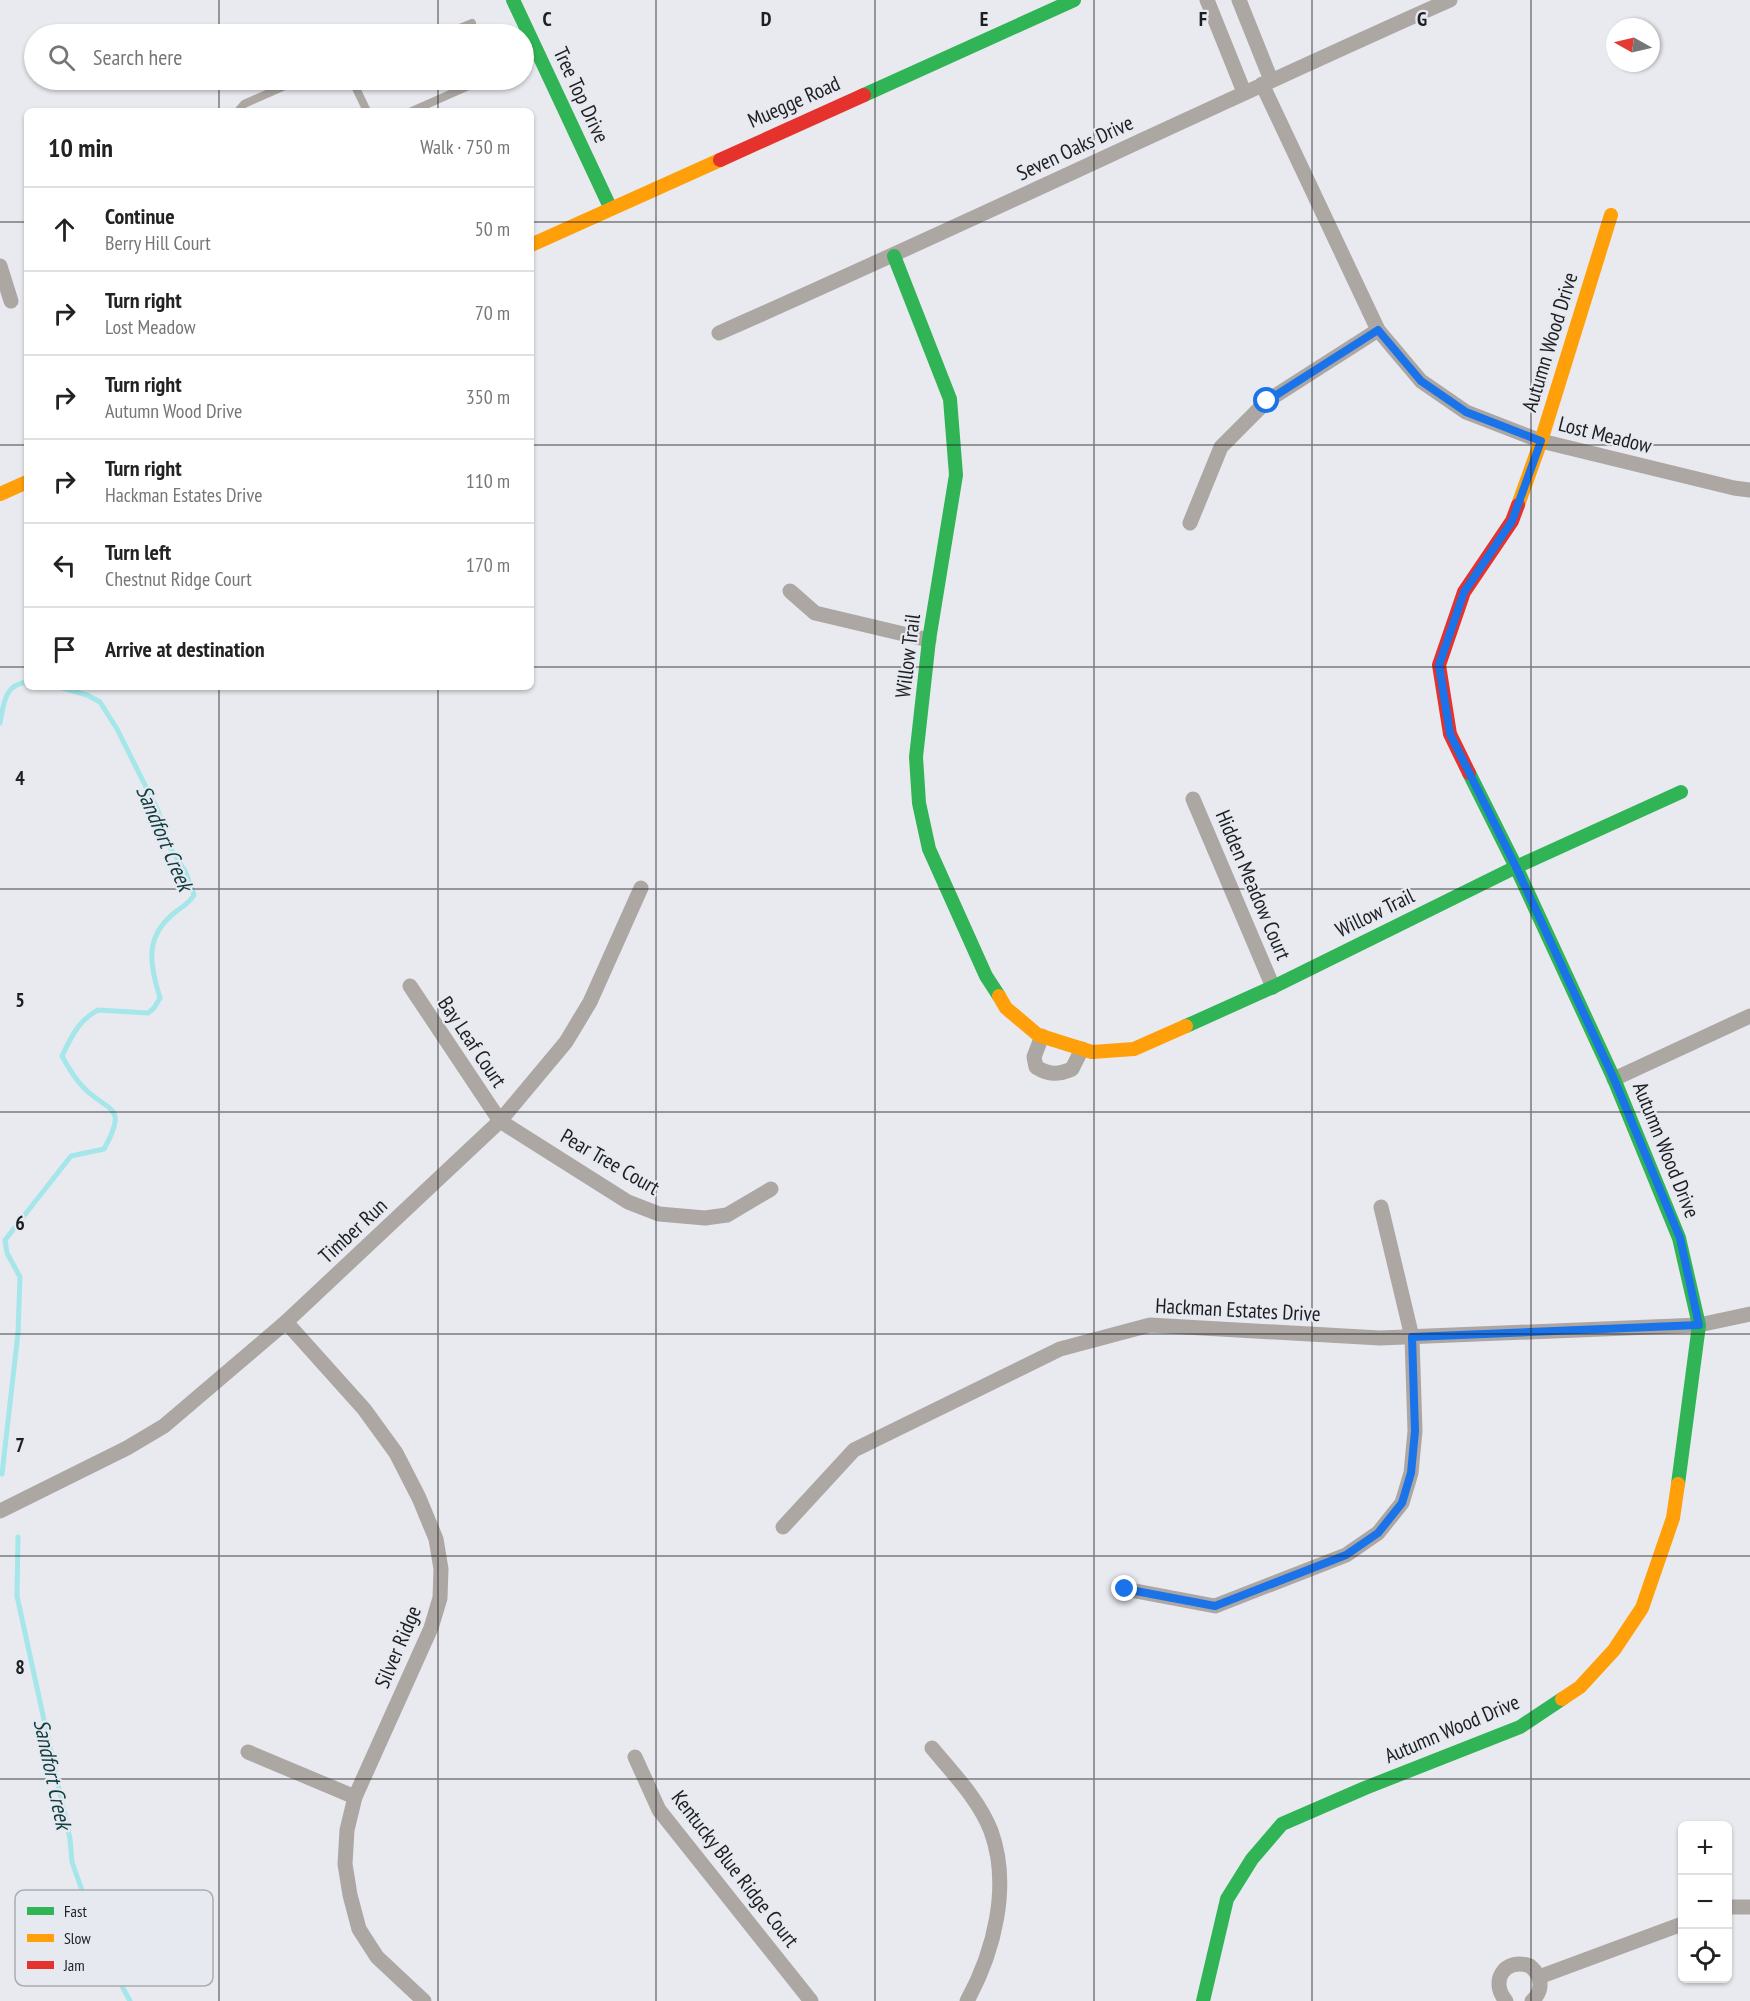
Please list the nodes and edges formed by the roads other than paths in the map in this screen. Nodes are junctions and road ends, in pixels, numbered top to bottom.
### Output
1 (1074, 0) edge
2 (1208, 0) edge
3 (1239, 0) edge
4 (1450, 0) edge
5 (519, 2) edge
6 (529, 24) edge
7 (534, 36) edge
8 (1267, 82) junction
9 (276, 90) edge
10 (357, 90) edge
11 (459, 90) edge
12 (1244, 92) junction
13 (241, 108) edge
14 (366, 108) edge
15 (419, 108) edge
16 (610, 207) junction
17 (1611, 215) dead end
18 (534, 243) edge
19 (894, 256) junction
20 (0, 266) edge
21 (11, 301) dead end
22 (1378, 330) junction
23 (719, 333) dead end
24 (1541, 441) junction
25 (24, 483) edge
26 (1750, 490) edge
27 (0, 494) edge
28 (1190, 523) dead end
29 (790, 591) dead end
30 (929, 640) junction
31 (1681, 792) dead end
32 (1194, 799) dead end
33 (1516, 867) junction
34 (641, 888) dead end
35 (410, 986) dead end
36 (1273, 987) junction
37 (1750, 1016) edge
38 (1042, 1036) junction
39 (1082, 1049) junction
40 (1614, 1079) junction
41 (500, 1121) junction
42 (771, 1189) dead end
43 (1381, 1207) dead end
44 (1750, 1314) edge
45 (286, 1322) junction
46 (1699, 1325) junction
47 (1412, 1337) junction
48 (0, 1511) edge
49 (783, 1527) dead end
50 (1125, 1589) dead end
51 (932, 1748) dead end
52 (248, 1752) dead end
53 (635, 1757) dead end
54 (355, 1797) junction
55 (1732, 1907) edge
56 (1750, 1907) edge
57 (1678, 1926) edge
58 (1539, 1977) junction
59 (424, 2001) edge
60 (811, 2001) edge
61 (967, 2001) edge
62 (1203, 2001) edge
63 (1506, 2001) edge
64 (1532, 2001) edge

1 - 16 street, Muegge Road
2 - 12 street
3 - 8 street
4 - 8 street, Seven Oaks Drive
5 - 6 street, Tree Top Drive
7 - 16 street, Tree Top Drive
8 - 12 street, Seven Oaks Drive
8 - 22 street
9 - 13 lane
10 - 14 lane
11 - 15 lane
12 - 19 street, Seven Oaks Drive
16 - 18 street, Muegge Road
17 - 24 street, Autumn Wood Drive
19 - 23 street, Seven Oaks Drive
19 - 30 street, Willow Trail
20 - 21 street
22 - 24 street, Lost Meadow
22 - 28 street
24 - 26 street, Lost Meadow
24 - 33 street, Autumn Wood Drive
25 - 27 street
29 - 30 street
30 - 38 street, Willow Trail
31 - 33 street, Willow Trail
32 - 36 street, Hidden Meadow Court
33 - 36 street, Willow Trail
33 - 40 street, Autumn Wood Drive
34 - 41 street, Timber Run
35 - 41 street, Bay Leaf Court
36 - 39 street, Willow Trail
37 - 40 street
38 - 39 street, Willow Trail
38 - 39 street
40 - 46 street, Autumn Wood Drive
41 - 42 street, Pear Tree Court
41 - 45 street, Timber Run
43 - 47 street
44 - 46 street, Hackman Estates Drive
45 - 48 street, Timber Run
45 - 54 street, Silver Ridge
46 - 47 street, Hackman Estates Drive
46 - 62 street, Autumn Wood Drive
47 - 49 street, Hackman Estates Drive
47 - 50 street
51 - 61 street
52 - 54 street
53 - 60 street, Kentucky Blue Ridge Court
54 - 59 street, Silver Ridge
55 - 56 street
57 - 58 street
58 - 63 street
58 - 64 street

